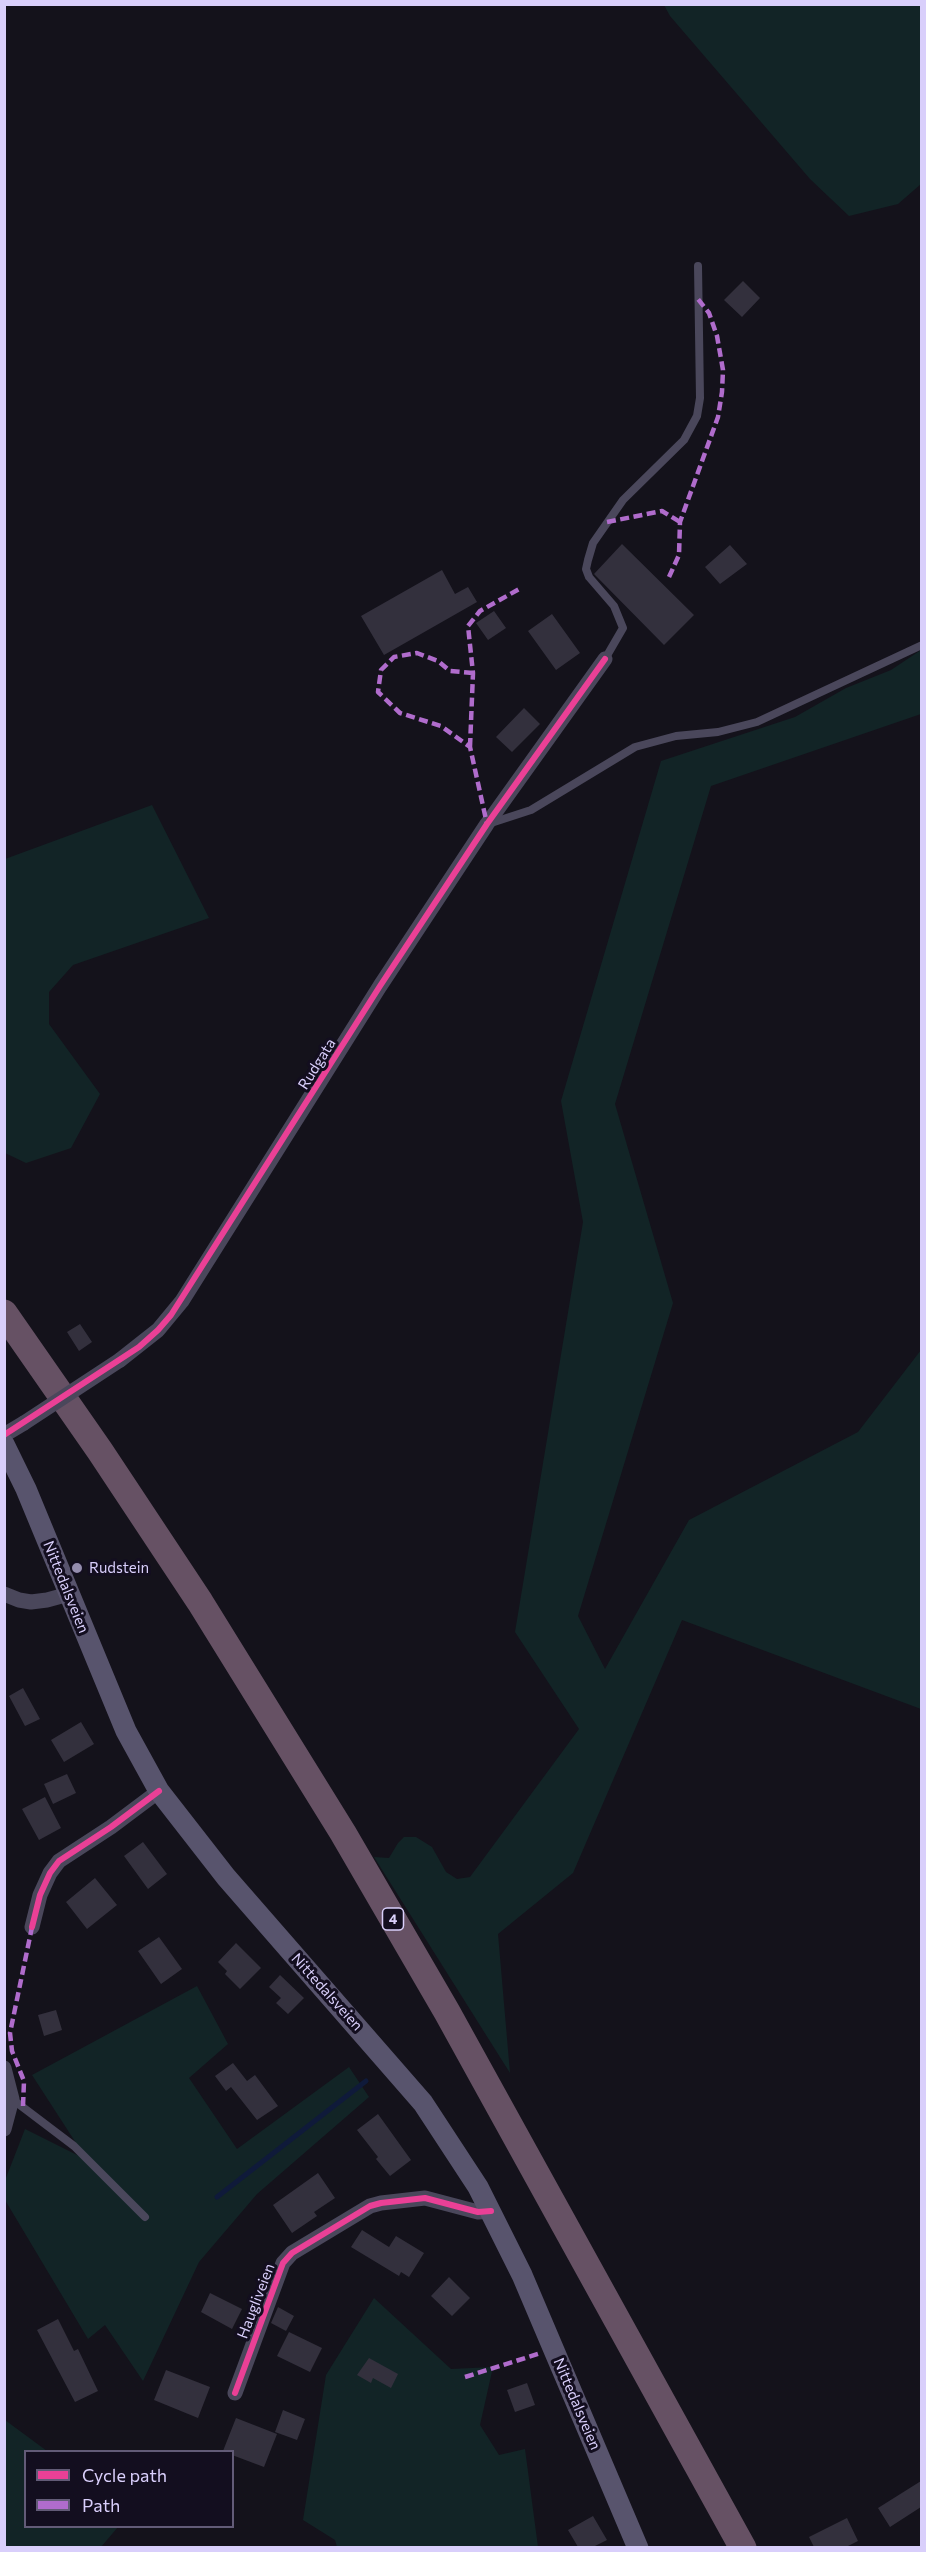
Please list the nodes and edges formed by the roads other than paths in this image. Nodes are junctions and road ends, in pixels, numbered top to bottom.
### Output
1 (698, 266) dead end
2 (921, 645) edge
3 (605, 659) joint
4 (487, 824) junction
5 (4, 1313) edge
6 (4, 1342) edge
7 (4, 1435) edge
8 (4, 1444) edge
9 (4, 1594) edge
10 (69, 1594) junction
11 (159, 1791) junction
12 (32, 1927) dead end
13 (4, 2068) edge
14 (12, 2099) junction
15 (4, 2129) edge
16 (491, 2211) junction
17 (145, 2217) dead end
18 (234, 2393) dead end
19 (638, 2547) edge
20 (725, 2547) edge
21 (743, 2547) edge

1 - 3 lane
2 - 4 lane
3 - 4 street, Rudgata
4 - 7 street, Rudgata, bridge
5 - 21 highway, 4
6 - 20 highway, 4
8 - 10 main road, Nittedalsveien
9 - 10 street
10 - 11 main road, Nittedalsveien
11 - 12 street
11 - 16 main road, Nittedalsveien
13 - 14 street
14 - 15 street
14 - 17 lane
16 - 18 street, Haugliveien
16 - 19 main road, Nittedalsveien

